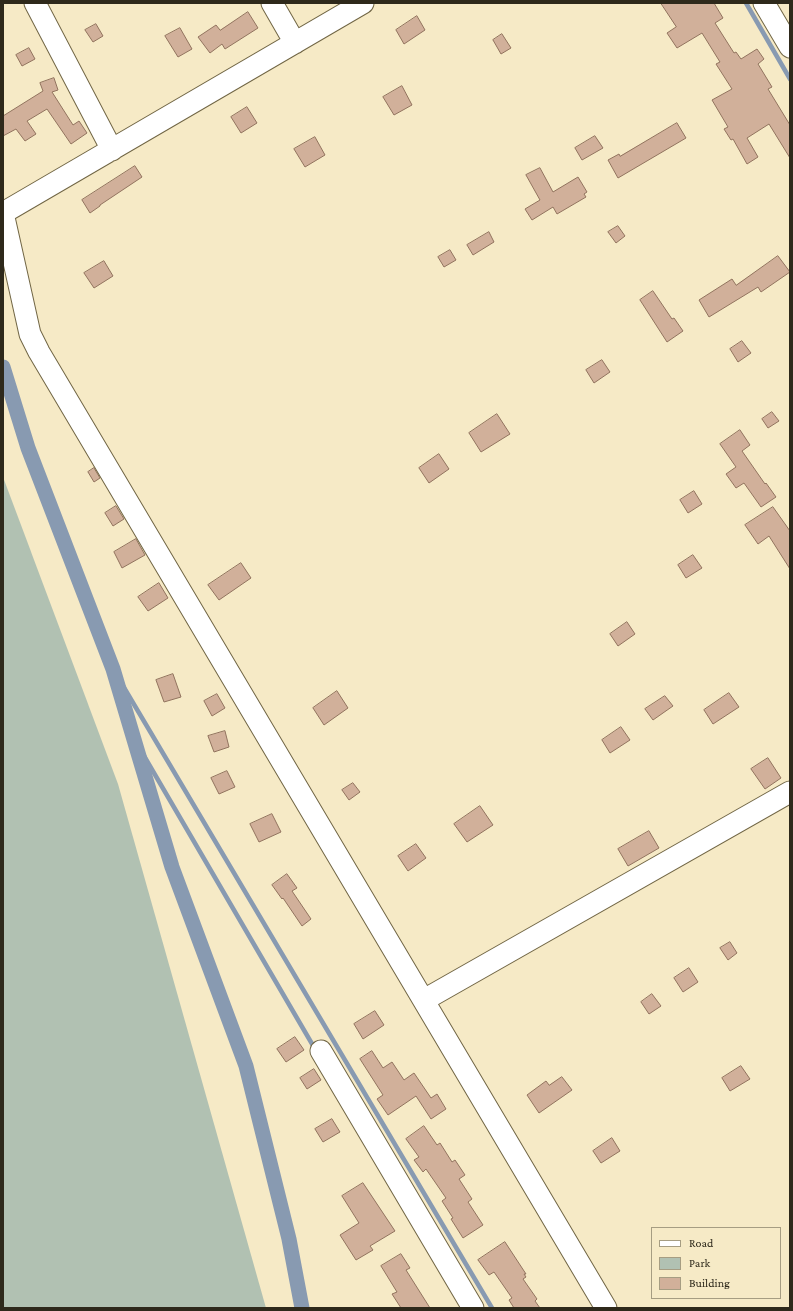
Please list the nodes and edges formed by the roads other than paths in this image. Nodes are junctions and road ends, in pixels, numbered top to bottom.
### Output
1 (36, 3) edge
2 (272, 3) edge
3 (363, 3) edge
4 (764, 3) edge
5 (295, 43) junction
6 (790, 46) edge
7 (112, 150) junction
8 (3, 213) edge
9 (790, 792) edge
10 (424, 1000) junction
11 (321, 1051) dead end
12 (473, 1308) edge
13 (606, 1308) edge

1 - 7 street
2 - 5 street
3 - 5 street
4 - 6 street
5 - 7 street
7 - 8 street
8 - 10 street
9 - 10 street
10 - 13 street
11 - 12 street

